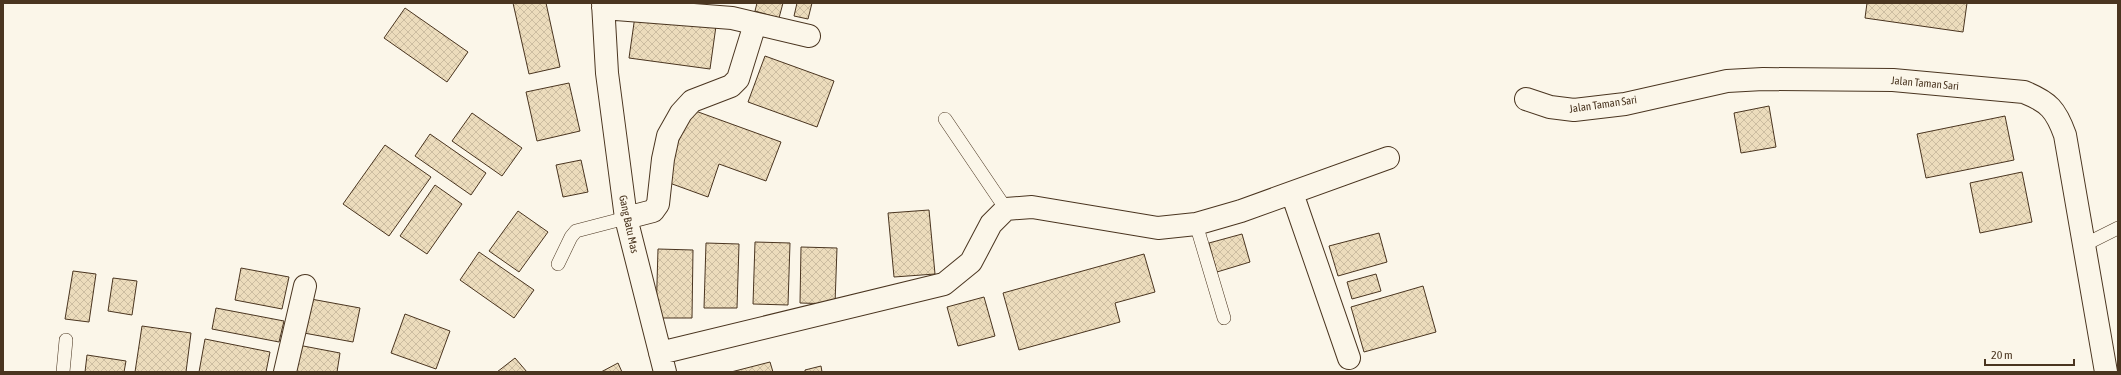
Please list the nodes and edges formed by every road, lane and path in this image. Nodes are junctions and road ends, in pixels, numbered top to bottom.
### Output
1 (603, 6) edge
2 (755, 24) junction
3 (809, 36) dead end
4 (1526, 99) dead end
5 (945, 119) dead end
6 (1388, 158) dead end
7 (1292, 193) junction
8 (1006, 209) junction
9 (626, 218) junction
10 (1196, 224) junction
11 (2118, 228) edge
12 (2084, 245) junction
13 (558, 264) dead end
14 (305, 286) dead end
15 (1224, 318) dead end
16 (66, 340) dead end
17 (1349, 358) dead end
18 (663, 362) edge
19 (63, 372) edge
20 (285, 372) edge
21 (2106, 372) edge

1 - 2 street
1 - 9 street, Gang Batu Mas
2 - 3 street
2 - 9 street
4 - 12 street, Jalan Taman Sari
5 - 8 lane
6 - 7 street
7 - 10 street
7 - 17 street
8 - 10 street
8 - 18 street
9 - 13 lane
9 - 18 street, Gang Batu Mas
10 - 15 lane
11 - 12 lane
12 - 21 street, Jalan Taman Sari
14 - 20 street
16 - 19 lane

